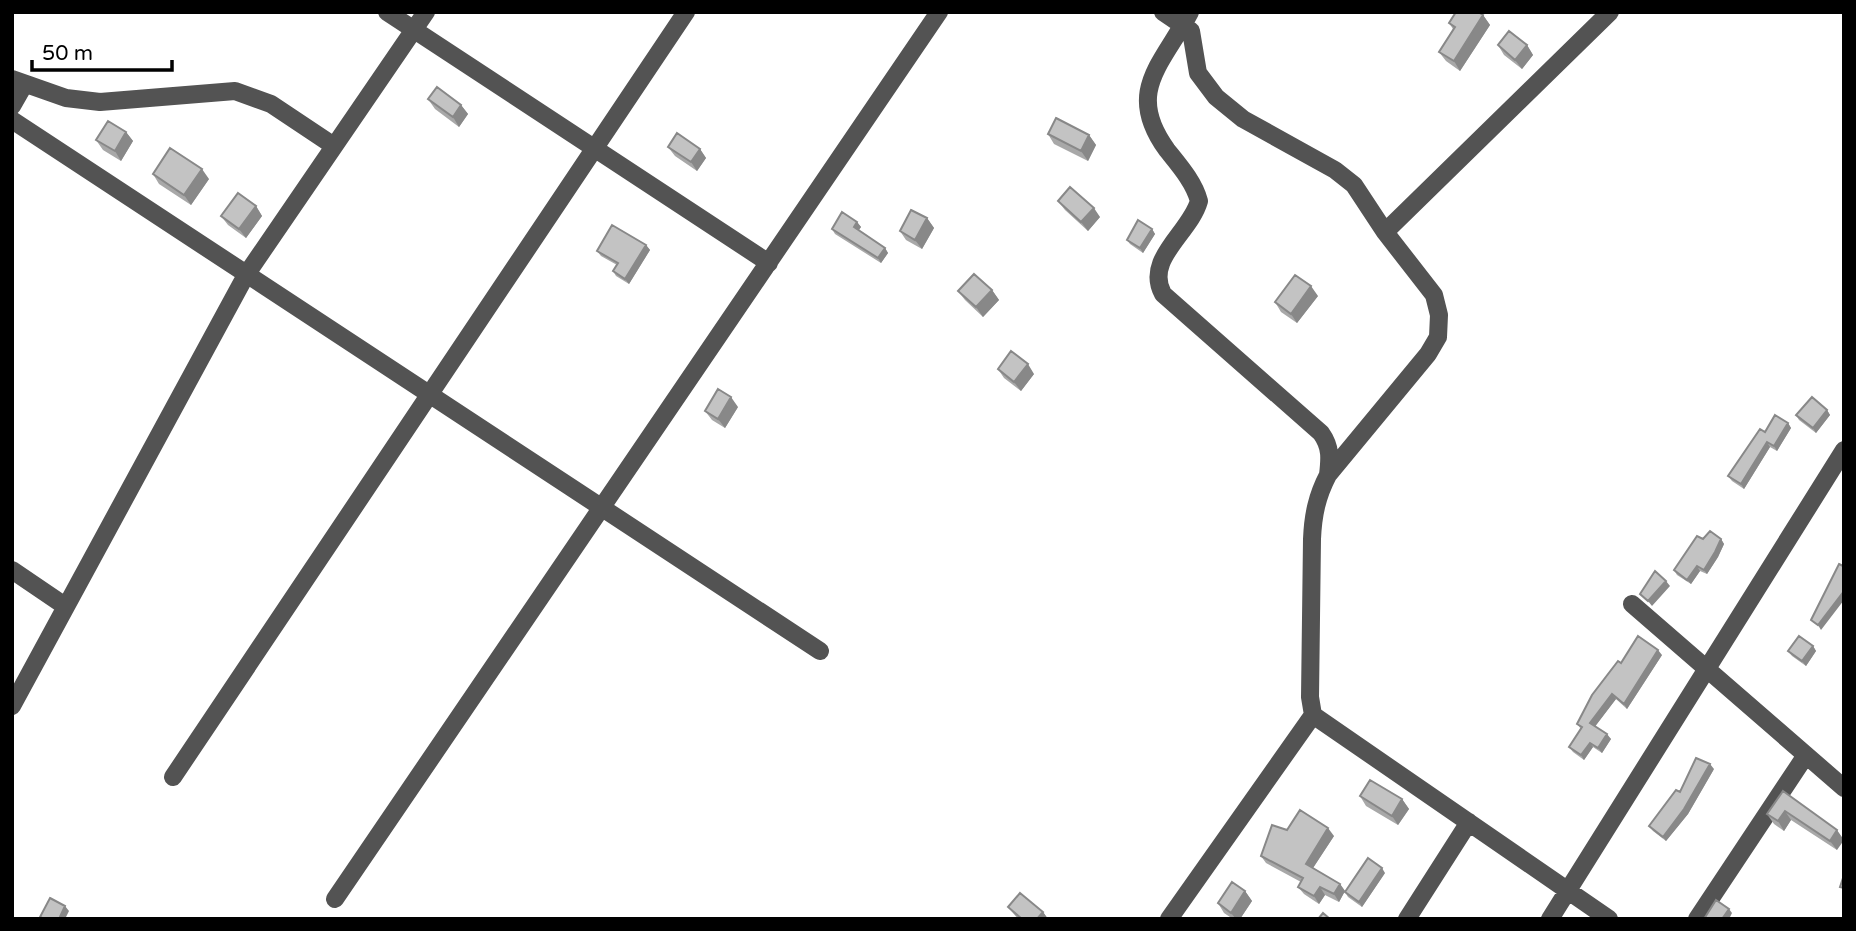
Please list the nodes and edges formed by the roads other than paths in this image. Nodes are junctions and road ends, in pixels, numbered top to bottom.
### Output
1 (387, 12) edge
2 (426, 12) edge
3 (686, 12) edge
4 (939, 12) edge
5 (1163, 12) edge
6 (1610, 12) edge
7 (1187, 19) edge
8 (414, 30) junction
9 (18, 82) edge
10 (12, 106) edge
11 (12, 120) edge
12 (334, 146) junction
13 (594, 149) junction
14 (1385, 232) junction
15 (769, 263) junction
16 (246, 275) junction
17 (429, 395) junction
18 (1844, 450) edge
19 (1328, 475) junction
20 (602, 508) junction
21 (12, 570) edge
22 (1632, 604) dead end
23 (65, 606) junction
24 (820, 651) dead end
25 (1706, 668) junction
26 (12, 706) edge
27 (1313, 715) junction
28 (1806, 755) junction
29 (173, 777) dead end
30 (1844, 788) edge
31 (1469, 822) junction
32 (1568, 890) junction
33 (335, 899) dead end
34 (1169, 919) edge
35 (1407, 919) edge
36 (1550, 919) edge
37 (1609, 919) edge
38 (1697, 919) edge

1 - 8 street
2 - 8 street
3 - 13 street
4 - 15 street
5 - 7 street
6 - 14 street
7 - 14 street
7 - 19 street
8 - 12 street
8 - 13 street
9 - 10 street
9 - 12 street
11 - 16 street
12 - 16 street
13 - 15 street
13 - 17 street
14 - 19 street
15 - 20 street
16 - 17 street
16 - 23 street
17 - 20 street
17 - 29 street
18 - 25 street
19 - 27 street
20 - 24 street
20 - 33 street
21 - 23 street
22 - 25 street
23 - 26 street
25 - 28 street
25 - 32 street
27 - 31 street
27 - 34 street
28 - 30 street
28 - 38 street
31 - 32 street
31 - 35 street
32 - 36 street
32 - 37 street

